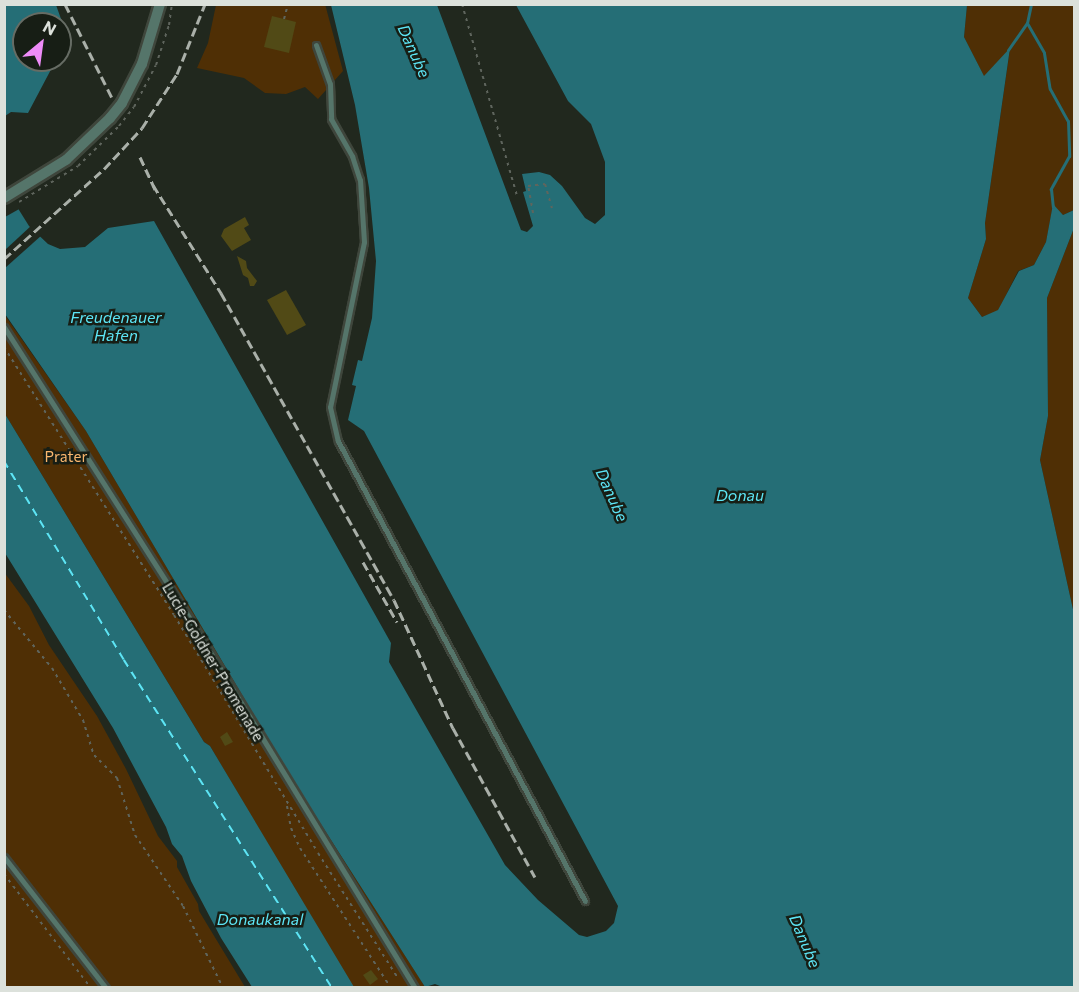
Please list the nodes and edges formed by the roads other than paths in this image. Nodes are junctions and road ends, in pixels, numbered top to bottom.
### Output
1 (160, 4) edge
2 (316, 45) dead end
3 (9, 202) edge
4 (4, 327) edge
5 (4, 856) edge
6 (585, 901) dead end
7 (106, 987) edge
8 (415, 987) edge

1 - 3 street
2 - 6 lane
4 - 8 lane
5 - 7 lane

